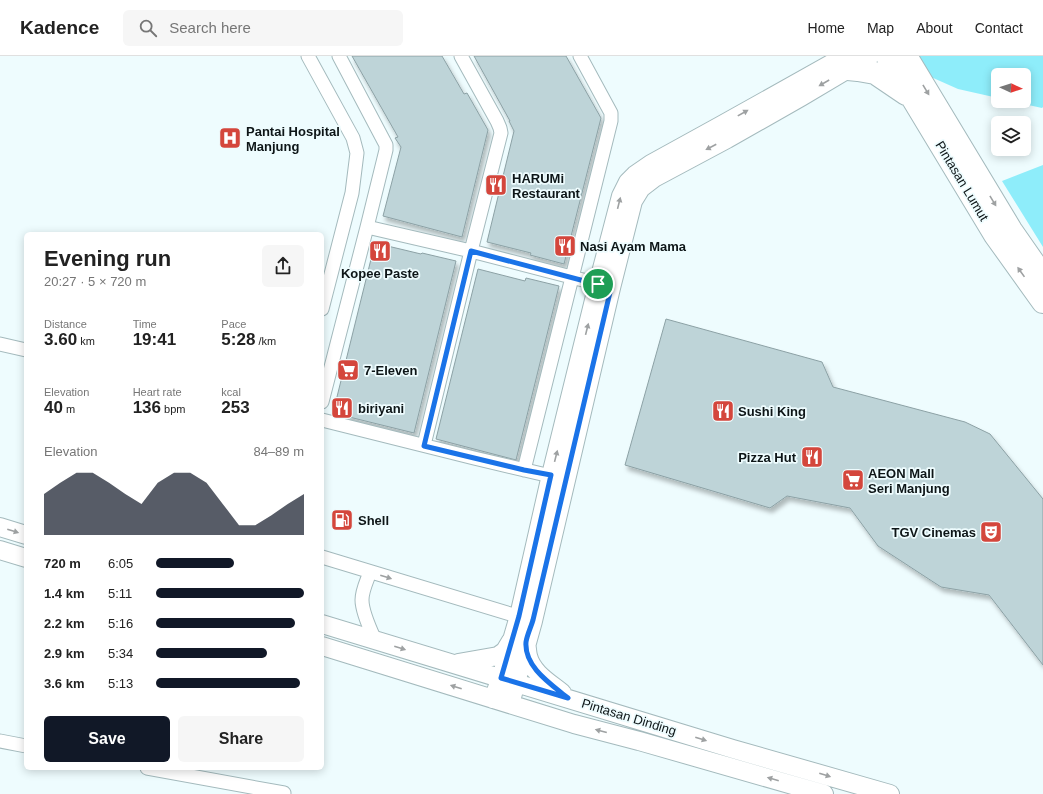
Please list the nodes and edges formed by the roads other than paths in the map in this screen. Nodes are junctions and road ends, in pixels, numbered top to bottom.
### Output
1 (308, 56) edge
2 (339, 56) edge
3 (460, 56) edge
4 (580, 56) edge
5 (870, 56) edge
6 (887, 56) edge
7 (906, 56) edge
8 (845, 60) edge
9 (912, 98) junction
10 (368, 227) junction
11 (471, 251) junction
12 (1043, 276) edge
13 (571, 277) junction
14 (605, 286) junction
15 (324, 301) edge
16 (1043, 302) edge
17 (0, 344) edge
18 (24, 350) edge
19 (324, 394) edge
20 (324, 421) edge
21 (424, 446) junction
22 (524, 470) junction
23 (559, 477) junction
24 (0, 527) edge
25 (24, 534) edge
26 (0, 550) edge
27 (24, 557) edge
28 (324, 559) edge
29 (370, 572) junction
30 (526, 618) junction
31 (324, 625) edge
32 (375, 640) junction
33 (520, 640) junction
34 (324, 647) edge
35 (453, 664) junction
36 (508, 680) junction
37 (568, 698) junction
38 (502, 702) junction
39 (0, 741) edge
40 (24, 746) edge
41 (158, 770) edge
42 (284, 793) edge
43 (824, 794) edge
44 (890, 794) edge

1 - 15 street
2 - 10 street
3 - 11 street
4 - 13 street
5 - 8 main road
6 - 9 highway, Pintasan Lumut
7 -> 12 highway, Pintasan Lumut
8 - 9 highway
8 - 14 main road
16 -> 9 highway, Pintasan Lumut
10 - 11 street
10 - 19 street
11 - 13 street
11 - 21 street
13 - 14 street
13 - 22 street
14 - 23 main road
17 - 18 street
20 - 21 street
21 - 22 street
22 - 23 street
23 - 30 main road
24 -> 25 main road
26 - 27 main road
28 - 29 street
29 -> 30 street
29 - 32 street
30 - 33 main road
31 - 32 main road, Pintasan Dinding
32 -> 35 main road, Pintasan Dinding
33 - 35 main road
33 - 36 main road
33 - 37 main road
38 -> 34 main road, Pintasan Dinding
35 - 36 main road, Pintasan Dinding
36 - 37 main road, Pintasan Dinding
36 - 38 main road
37 -> 44 main road, Pintasan Dinding
43 -> 38 main road, Pintasan Dinding
39 - 40 street
41 - 42 street

